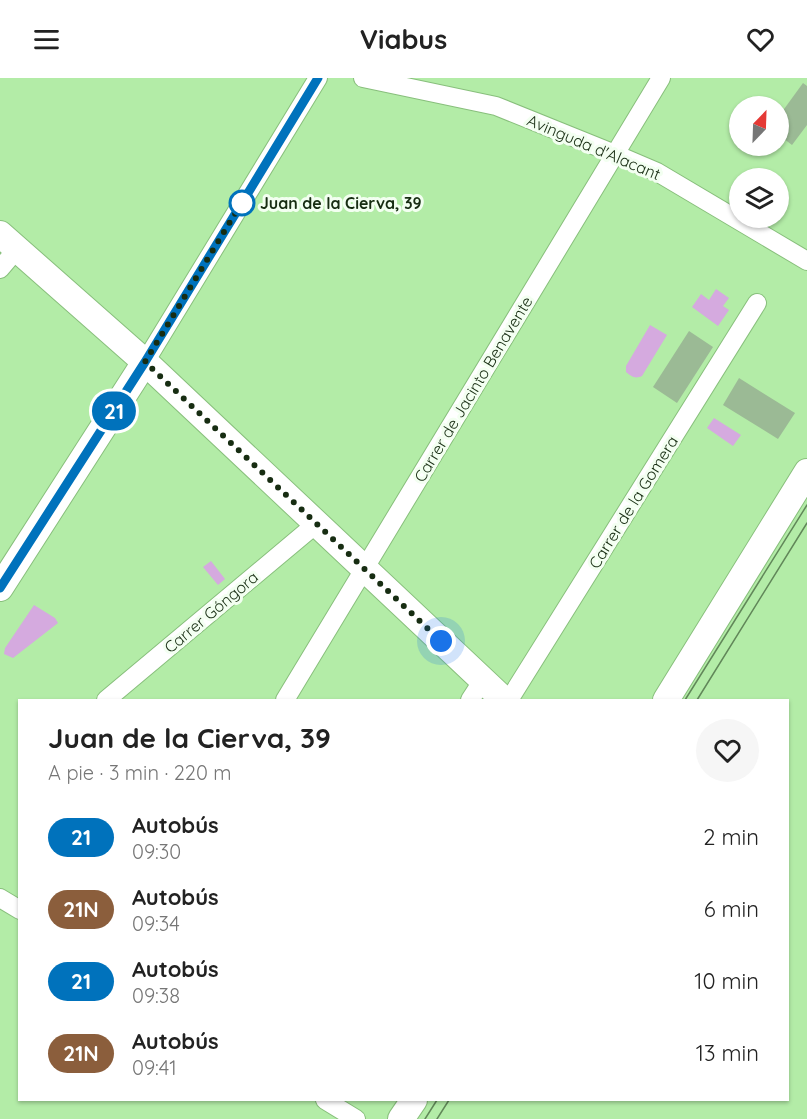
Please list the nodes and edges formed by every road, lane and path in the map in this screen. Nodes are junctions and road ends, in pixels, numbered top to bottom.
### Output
1 (318, 78) edge
2 (363, 78) edge
3 (661, 78) edge
4 (615, 154) junction
5 (8, 242) edge
6 (807, 261) edge
7 (0, 269) edge
8 (757, 303) dead end
9 (145, 362) junction
10 (807, 472) edge
11 (316, 524) junction
12 (365, 569) junction
13 (0, 588) edge
14 (476, 690) edge
15 (107, 699) edge
16 (286, 699) edge
17 (501, 699) edge
18 (510, 699) edge
19 (667, 699) edge
20 (0, 898) edge
21 (18, 909) edge
22 (327, 1101) edge
23 (413, 1101) edge
24 (356, 1119) edge
25 (401, 1119) edge

1 - 9 street
2 - 4 street, Avinguda d'Alacant
3 - 4 street, Carrer de Jacinto Benavente
4 - 6 street, Avinguda d'Alacant
4 - 12 street, Carrer de Jacinto Benavente
5 - 7 street
5 - 9 street
8 - 18 street, Carrer de la Gomera
9 - 11 street
9 - 13 street
10 - 19 street
11 - 12 street
11 - 15 street, Carrer Góngora
12 - 14 street
12 - 16 street, Carrer de Jacinto Benavente
14 - 17 street
20 - 21 street
22 - 24 street
23 - 25 street

